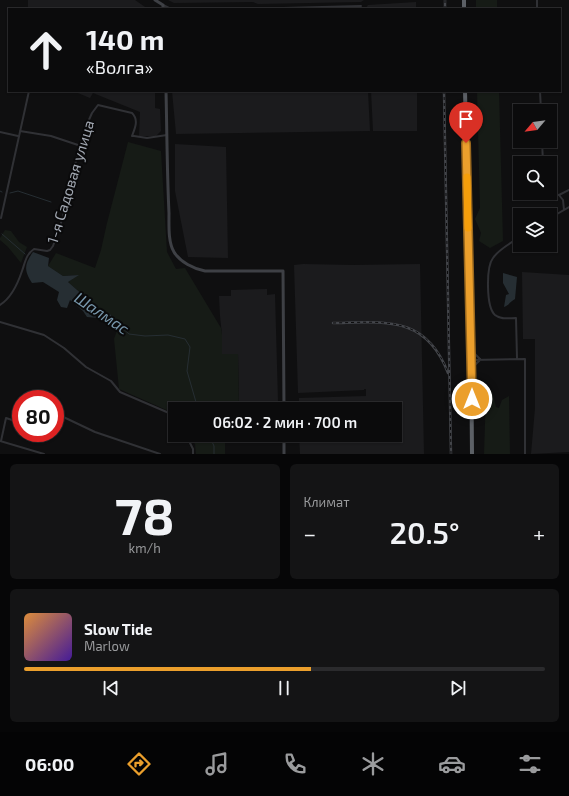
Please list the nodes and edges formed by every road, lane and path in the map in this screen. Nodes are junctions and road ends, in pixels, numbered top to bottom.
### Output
1 (155, 0) edge
2 (361, 6) dead end
3 (163, 7) edge
4 (286, 8) edge
5 (29, 92) edge
6 (166, 92) edge
7 (465, 92) edge
8 (540, 92) edge
9 (541, 104) edge
10 (20, 131) junction
11 (0, 132) edge
12 (167, 135) junction
13 (19, 136) junction
14 (81, 146) junction
15 (569, 190) edge
16 (559, 195) joint
17 (569, 207) edge
18 (564, 210) junction
19 (557, 214) edge
20 (1, 218) dead end
21 (513, 242) edge
22 (0, 305) edge
23 (0, 322) edge
24 (471, 349) junction
25 (517, 358) junction
26 (481, 359) junction
27 (471, 360) junction
28 (471, 370) junction
29 (284, 402) edge
30 (168, 413) edge
31 (64, 417) edge
32 (12, 420) edge
33 (0, 441) edge
34 (190, 442) edge
35 (284, 442) edge
36 (44, 454) edge
37 (160, 454) edge
38 (193, 454) edge
39 (284, 454) edge
40 (472, 454) edge
41 (525, 454) edge

1 - 3 street
2 - 4 street
5 - 10 street
6 - 12 street
7 - 24 highway
8 - 9 street
10 - 13 street
10 - 14 street
11 - 13 street
12 - 14 street, 1-я Садовая улица
12 - 29 street
13 - 20 street
14 - 22 street, 1-я Садовая улица
15 - 16 street
16 - 18 street
17 - 18 street
18 - 19 street
21 - 25 street
23 - 30 street
24 - 26 street
24 - 27 highway
25 - 26 street
25 - 41 street
26 - 27 street
26 - 28 street
27 - 28 highway
28 - 40 highway
31 - 37 street
32 - 33 street
33 - 36 street
34 - 38 street
35 - 39 street

